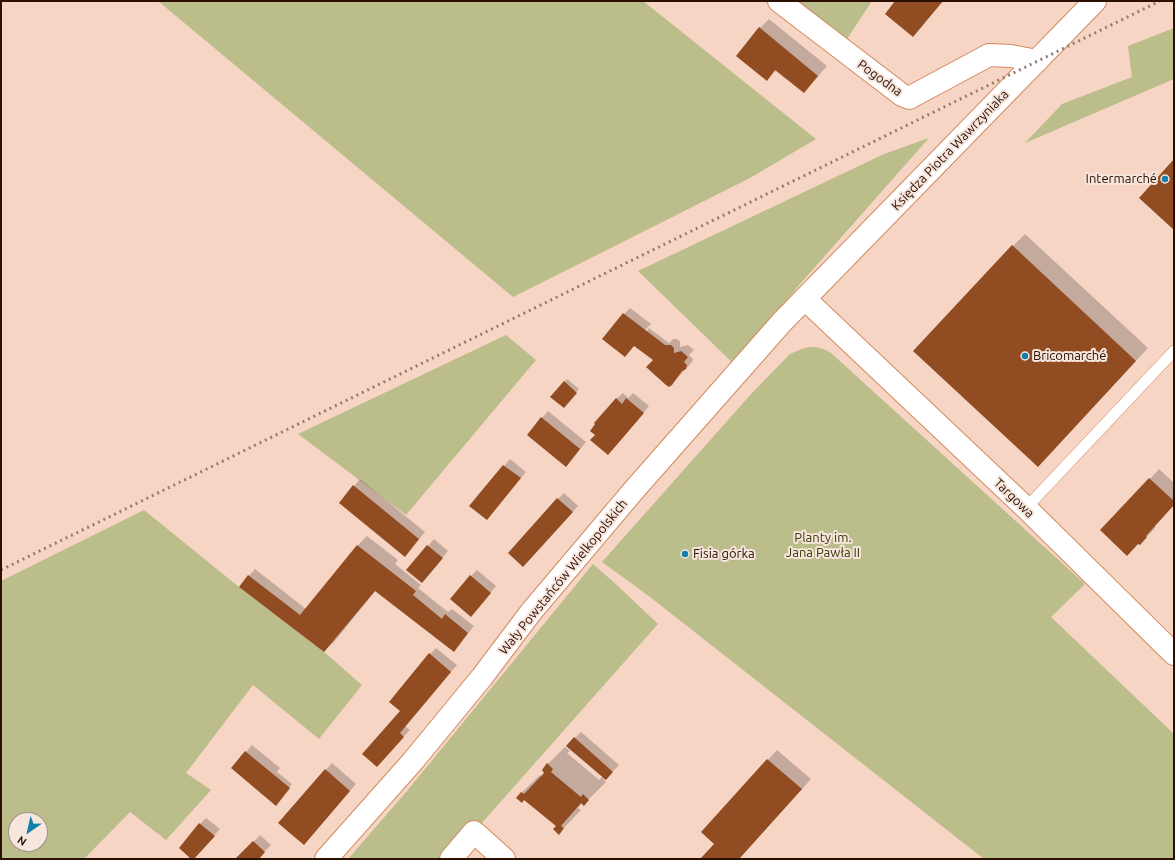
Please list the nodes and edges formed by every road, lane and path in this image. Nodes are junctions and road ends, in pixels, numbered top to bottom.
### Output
1 (780, 1) edge
2 (1095, 1) edge
3 (1037, 61) junction
4 (806, 299) junction
5 (1174, 351) edge
6 (1026, 508) junction
7 (1174, 654) edge
8 (326, 859) edge
9 (451, 859) edge
10 (504, 859) edge

1 - 3 main road, Pogodna
2 - 3 main road, Księdza Piotra Wawrzyniaka
3 - 4 main road, Księdza Piotra Wawrzyniaka
4 - 6 main road, Targowa
4 - 8 main road, Wały Powstańców Wielkopolskich
5 - 6 lane
6 - 7 main road, Targowa
9 - 10 main road

